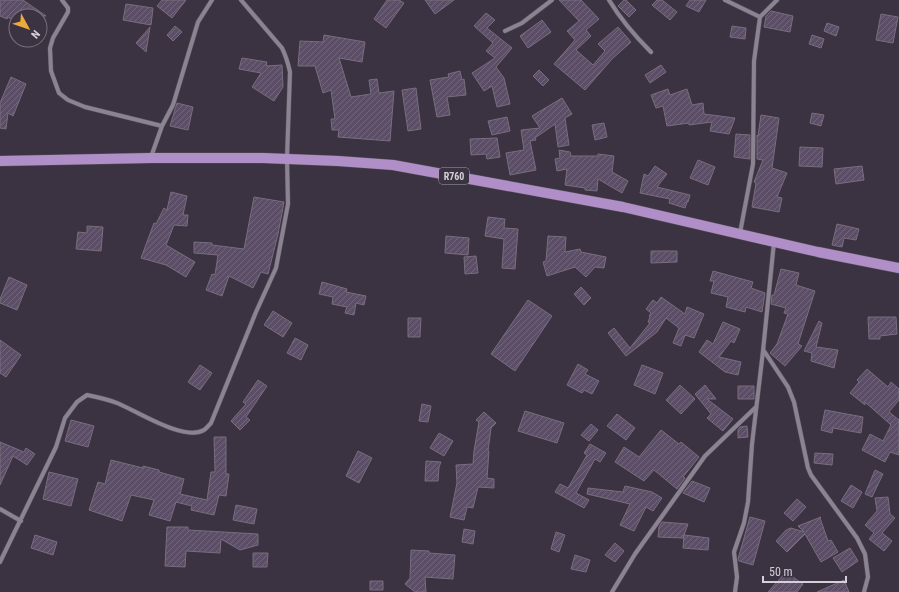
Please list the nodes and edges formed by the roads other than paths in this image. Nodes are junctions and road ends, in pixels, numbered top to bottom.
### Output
1 (62, 0) edge
2 (212, 0) edge
3 (241, 0) edge
4 (552, 0) edge
5 (609, 0) edge
6 (726, 0) edge
7 (777, 0) edge
8 (760, 17) junction
9 (505, 31) dead end
10 (651, 52) dead end
11 (162, 126) junction
12 (151, 158) junction
13 (287, 158) junction
14 (0, 162) edge
15 (739, 234) junction
16 (774, 241) junction
17 (899, 268) edge
18 (764, 351) junction
19 (757, 407) junction
20 (0, 509) edge
21 (20, 521) junction
22 (0, 562) edge
23 (612, 592) edge
24 (735, 592) edge
25 (864, 592) edge

1 - 11 street
2 - 11 street
3 - 13 street
4 - 9 street
5 - 10 street
6 - 8 street
7 - 8 street
8 - 15 street
11 - 12 street
12 - 13 main road, R760
12 - 14 main road, R760
13 - 15 main road, R760
13 - 21 street
15 - 16 main road, R760
16 - 17 main road, R760
16 - 18 street
18 - 19 street
18 - 25 street
19 - 23 street
19 - 24 street
20 - 21 street
21 - 22 street

